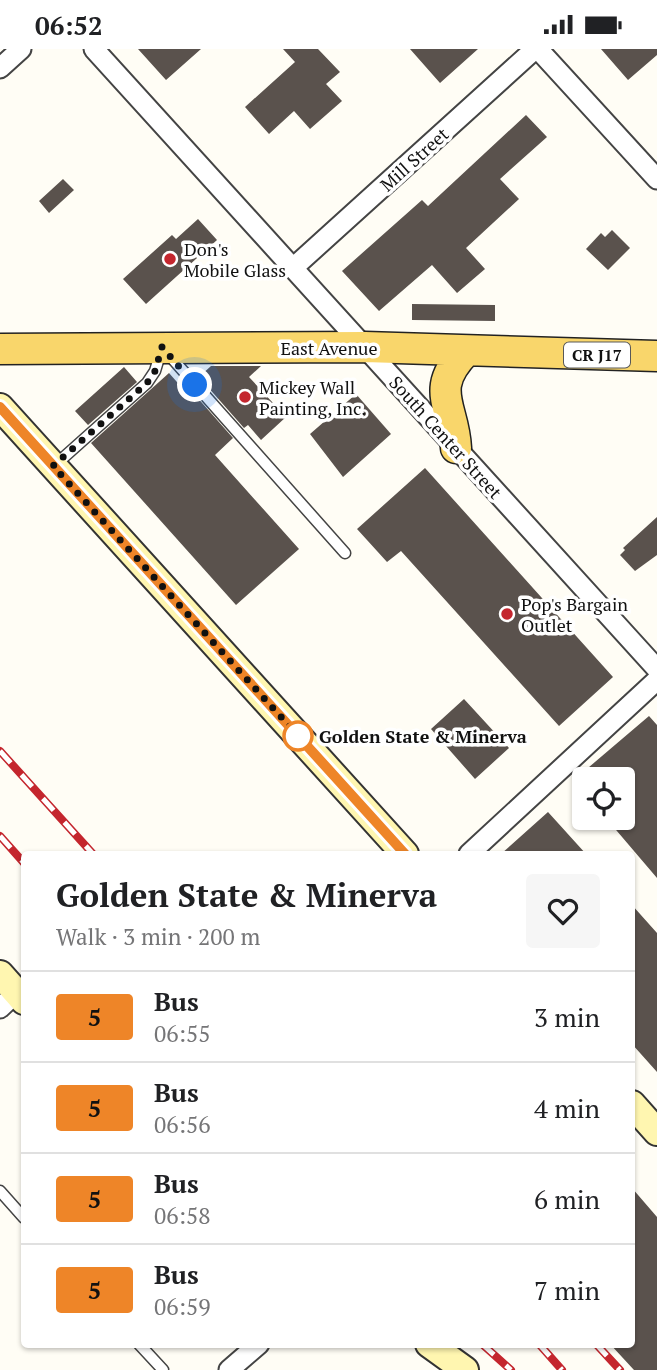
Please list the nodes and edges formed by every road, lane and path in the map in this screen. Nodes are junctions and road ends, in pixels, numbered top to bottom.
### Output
1 (21, 49) edge
2 (94, 49) edge
3 (537, 49) edge
4 (0, 68) edge
5 (656, 176) edge
6 (293, 268) junction
7 (162, 347) junction
8 (365, 347) junction
9 (0, 349) edge
10 (466, 351) junction
11 (657, 356) edge
12 (0, 407) edge
13 (456, 448) junction
14 (53, 466) junction
15 (345, 552) dead end
16 (657, 669) edge
17 (657, 680) edge
18 (402, 851) edge
19 (472, 851) edge
20 (635, 1107) edge
21 (657, 1132) edge
22 (0, 1191) edge
23 (21, 1215) edge
24 (143, 1348) edge
25 (254, 1348) edge
26 (435, 1348) edge
27 (163, 1370) edge
28 (229, 1370) edge
29 (465, 1370) edge

1 - 4 street
2 - 6 street, South Center Street
3 - 5 street
3 - 6 street, Mill Street
6 - 8 street, South Center Street
7 - 8 main road, East Avenue / CR J17
7 - 9 main road, East Avenue / CR J17
7 - 14 lane
7 - 15 lane
8 - 10 main road, East Avenue / CR J17
8 - 13 street, South Center Street
10 - 11 main road, East Avenue / CR J17
10 - 13 main road
12 - 14 main road
13 - 16 street, South Center Street
14 - 18 main road
17 - 19 street
20 - 21 main road
22 - 23 lane
24 - 27 lane
25 - 28 street
26 - 29 main road

